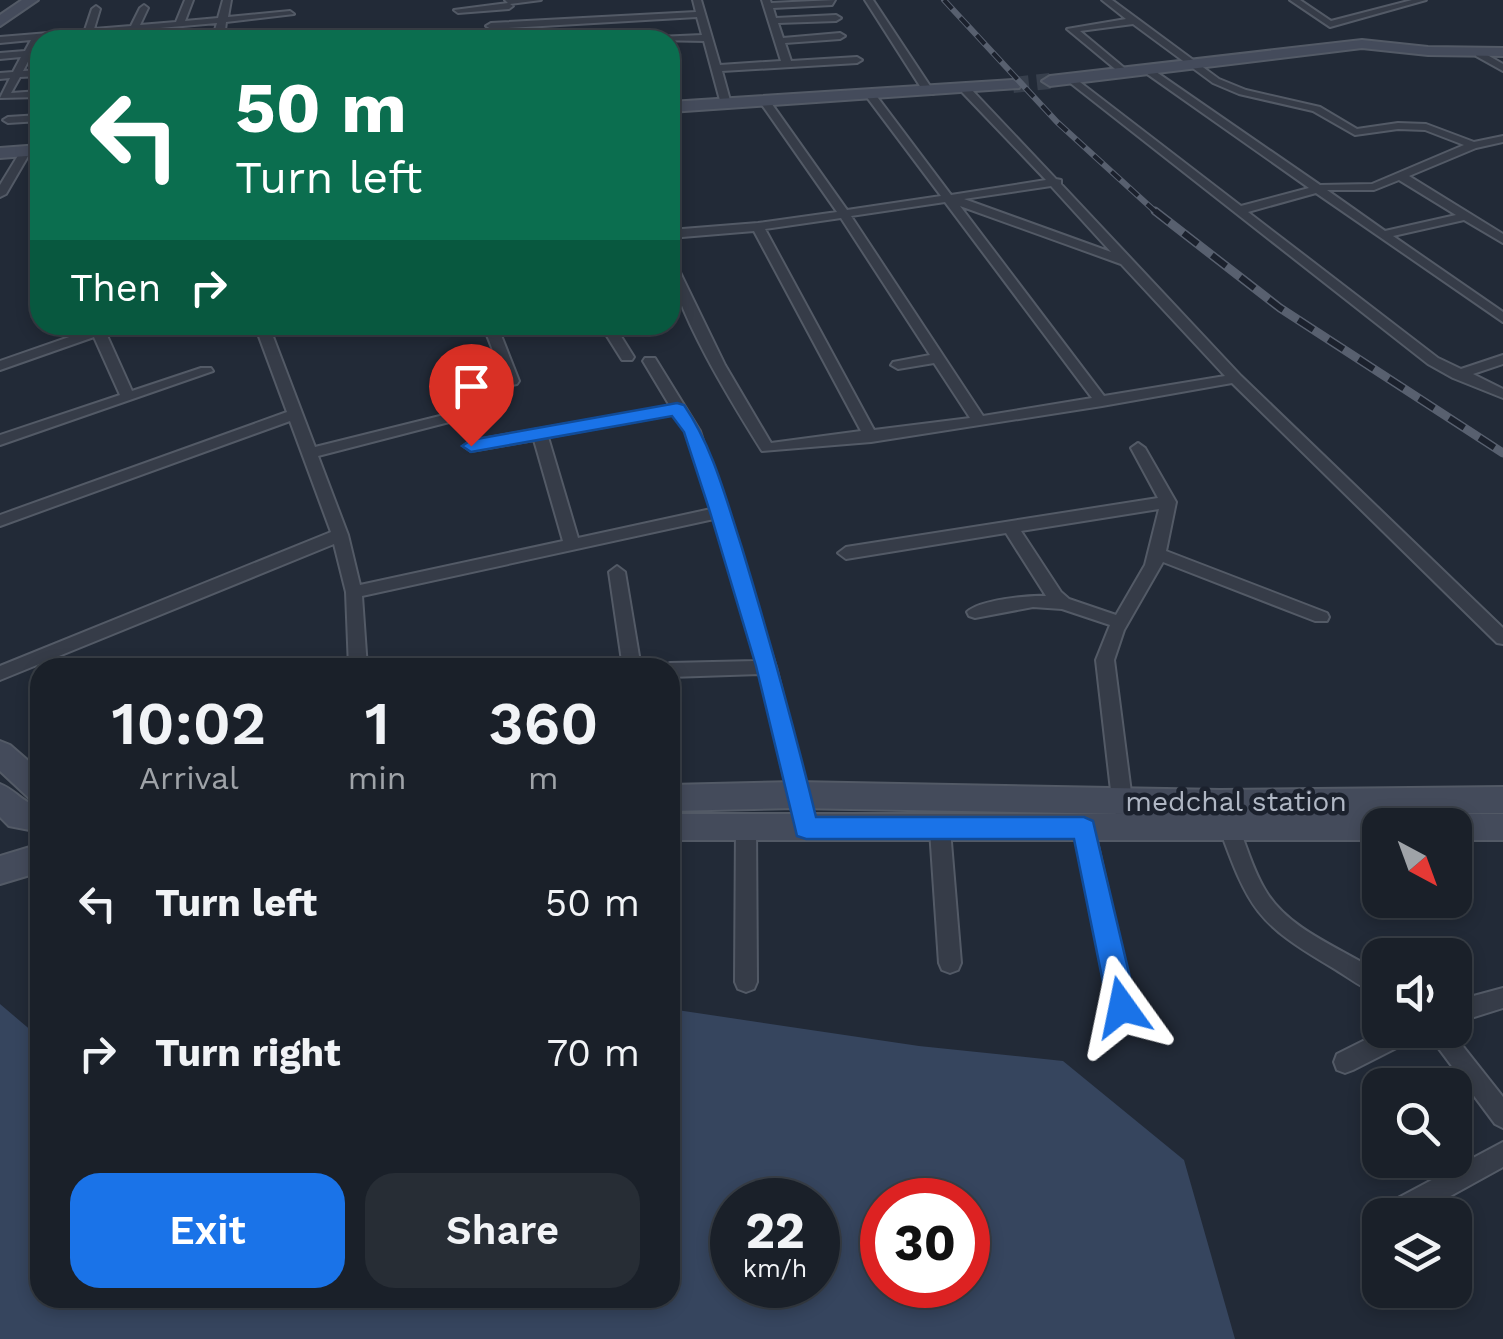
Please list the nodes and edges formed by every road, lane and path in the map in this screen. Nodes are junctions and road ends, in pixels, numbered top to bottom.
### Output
1 (31, 0) edge
2 (189, 0) edge
3 (227, 0) edge
4 (537, 0) edge
5 (635, 0) edge
6 (697, 0) edge
7 (869, 0) edge
8 (1106, 0) edge
9 (1294, 0) edge
10 (1422, 0) edge
11 (510, 2) edge
12 (832, 2) edge
13 (767, 3) edge
14 (144, 8) dead end
15 (96, 10) dead end
16 (458, 10) dead end
17 (290, 14) dead end
18 (701, 14) junction
19 (639, 18) junction
20 (836, 18) dead end
21 (222, 19) junction
22 (773, 21) junction
23 (1136, 21) junction
24 (0, 22) edge
25 (180, 22) junction
26 (564, 22) junction
27 (1330, 24) junction
28 (508, 25) junction
29 (134, 26) junction
30 (491, 26) dead end
31 (90, 30) joint
32 (132, 30) edge
33 (219, 30) edge
34 (508, 30) edge
35 (564, 30) edge
36 (840, 36) dead end
37 (30, 37) edge
38 (708, 38) junction
39 (680, 39) edge
40 (0, 40) edge
41 (780, 41) junction
42 (1315, 49) junction
43 (1503, 52) edge
44 (30, 53) edge
45 (1479, 54) junction
46 (0, 56) edge
47 (30, 60) edge
48 (857, 60) dead end
49 (1196, 63) junction
50 (787, 64) junction
51 (716, 68) junction
52 (1503, 68) edge
53 (1146, 69) junction
54 (1123, 71) junction
55 (30, 74) edge
56 (20, 75) junction
57 (0, 76) edge
58 (1070, 78) junction
59 (1050, 80) tunnel mouth
60 (1012, 85) tunnel mouth
61 (966, 90) junction
62 (930, 92) junction
63 (30, 95) edge
64 (872, 96) junction
65 (765, 102) junction
66 (726, 104) junction
67 (680, 106) edge
68 (30, 119) edge
69 (8, 120) dead end
70 (1503, 139) edge
71 (1473, 145) junction
72 (30, 150) edge
73 (0, 153) edge
74 (30, 154) edge
75 (1402, 177) junction
76 (1057, 182) junction
77 (1318, 189) junction
78 (0, 194) edge
79 (950, 198) junction
80 (1238, 211) junction
81 (844, 214) junction
82 (1466, 216) junction
83 (758, 226) junction
84 (680, 233) edge
85 (1386, 234) junction
86 (1503, 239) edge
87 (1124, 261) junction
88 (680, 285) edge
89 (1503, 318) edge
90 (78, 335) edge
91 (99, 335) edge
92 (265, 335) edge
93 (494, 335) edge
94 (613, 335) edge
95 (627, 358) dead end
96 (938, 358) junction
97 (1503, 359) edge
98 (650, 361) dead end
99 (898, 365) dead end
100 (0, 366) edge
101 (206, 372) dead end
102 (1458, 375) junction
103 (1235, 378) junction
104 (512, 382) dead end
105 (1503, 394) edge
106 (128, 397) junction
107 (1102, 402) junction
108 (677, 409) junction
109 (293, 415) junction
110 (452, 417) dead end
111 (978, 421) junction
112 (540, 434) junction
113 (871, 437) junction
114 (0, 440) edge
115 (471, 446) dead end
116 (1138, 448) dead end
117 (310, 454) junction
118 (1168, 502) junction
119 (720, 512) junction
120 (0, 521) edge
121 (1011, 528) junction
122 (340, 536) junction
123 (572, 544) junction
124 (846, 554) dead end
125 (1158, 554) junction
126 (617, 572) dead end
127 (354, 592) junction
128 (1064, 604) junction
129 (975, 612) dead end
130 (1321, 617) dead end
131 (1118, 622) junction
132 (1503, 638) edge
133 (37, 658) edge
134 (357, 658) edge
135 (630, 658) edge
136 (30, 661) edge
137 (767, 666) junction
138 (680, 670) edge
139 (0, 673) edge
140 (0, 753) edge
141 (30, 780) edge
142 (796, 795) junction
143 (0, 798) edge
144 (680, 798) edge
145 (1503, 800) edge
146 (1123, 815) junction
147 (30, 818) edge
148 (680, 827) edge
149 (1229, 827) junction
150 (1362, 827) edge
151 (1472, 827) edge
152 (1503, 827) edge
153 (746, 828) junction
154 (806, 828) junction
155 (1084, 828) junction
156 (940, 830) junction
157 (30, 861) edge
158 (0, 870) edge
159 (950, 962) dead end
160 (1362, 974) edge
161 (746, 982) dead end
162 (1503, 998) edge
163 (1122, 1007) dead end
164 (1472, 1007) edge
165 (1372, 1048) edge
166 (1450, 1048) edge
167 (1344, 1062) dead end
168 (1503, 1116) edge
169 (1503, 1154) edge
170 (1423, 1198) edge

1 - 24 street
2 - 25 street
3 - 21 street
4 - 11 street
5 - 19 street
6 - 18 street
7 - 62 street
8 - 23 street
9 - 27 street
10 - 27 street
11 - 16 street
11 - 28 street
12 - 13 street
13 - 22 street
14 - 29 street
15 - 31 street
17 - 21 street
18 - 19 street
18 - 38 street
19 - 26 street
20 - 22 street
21 - 25 street
21 - 33 street
22 - 41 street
23 - 49 street
23 - 54 street
25 - 29 street
26 - 28 street
26 - 35 street
27 - 42 street
28 - 30 street
28 - 34 street
29 - 31 street
29 - 32 street
36 - 41 street
37 - 40 street
38 - 39 street
38 - 51 street
41 - 50 street
42 - 45 street
42 - 49 street
43 - 45 street
44 - 46 street
45 - 52 street
47 - 56 street
48 - 50 street
49 - 53 street
49 - 71 street
50 - 51 street
51 - 66 street
53 - 54 street
53 - 77 street
54 - 58 street
55 - 56 street
56 - 57 street
56 - 63 street
58 - 59 street
58 - 80 street
60 - 61 street
61 - 62 street
61 - 76 street
62 - 64 street
64 - 65 street
64 - 79 street
65 - 66 street
65 - 81 street
66 - 67 street
68 - 69 street
70 - 71 street
71 - 75 street
72 - 73 street
74 - 78 street
75 - 77 street
75 - 82 street
76 - 79 street
76 - 87 street
77 - 80 street
77 - 85 street
79 - 81 street
79 - 87 street
79 - 107 street
80 - 102 street
81 - 83 street
81 - 96 street
82 - 85 street
82 - 86 street
83 - 84 street
83 - 113 street
85 - 89 street
87 - 103 street
88 - 113 street
90 - 100 street
91 - 106 street
92 - 109 street
93 - 104 street
94 - 95 street
96 - 99 street
96 - 111 street
97 - 102 street
98 - 108 street
101 - 106 street
102 - 105 street
103 - 107 street
103 - 132 street
106 - 114 street
107 - 111 street
108 - 112 street
108 - 119 street
109 - 117 street
109 - 120 street
110 - 117 street
111 - 113 street
112 - 115 street
112 - 123 street
116 - 118 street
117 - 122 street
118 - 121 street
118 - 125 street
119 - 123 street
119 - 137 street
121 - 124 street
121 - 128 street
122 - 127 street
122 - 133 street
123 - 127 street
125 - 130 street
125 - 131 street
126 - 135 street
127 - 134 street
128 - 129 street
128 - 131 street
131 - 146 street
136 - 139 street
137 - 138 street
137 - 142 street
140 - 141 street
142 - 144 street, medchal station
142 - 146 street, medchal station
142 - 154 street
143 - 147 street
145 - 146 street, medchal station
146 - 149 street
146 - 155 street
148 - 153 street
149 - 150 street
149 - 160 street
151 - 152 street
153 - 154 street
153 - 161 street
154 - 156 street
155 - 156 street
155 - 163 street
156 - 159 street
157 - 158 street
162 - 164 street
165 - 167 street
166 - 168 street
169 - 170 street

